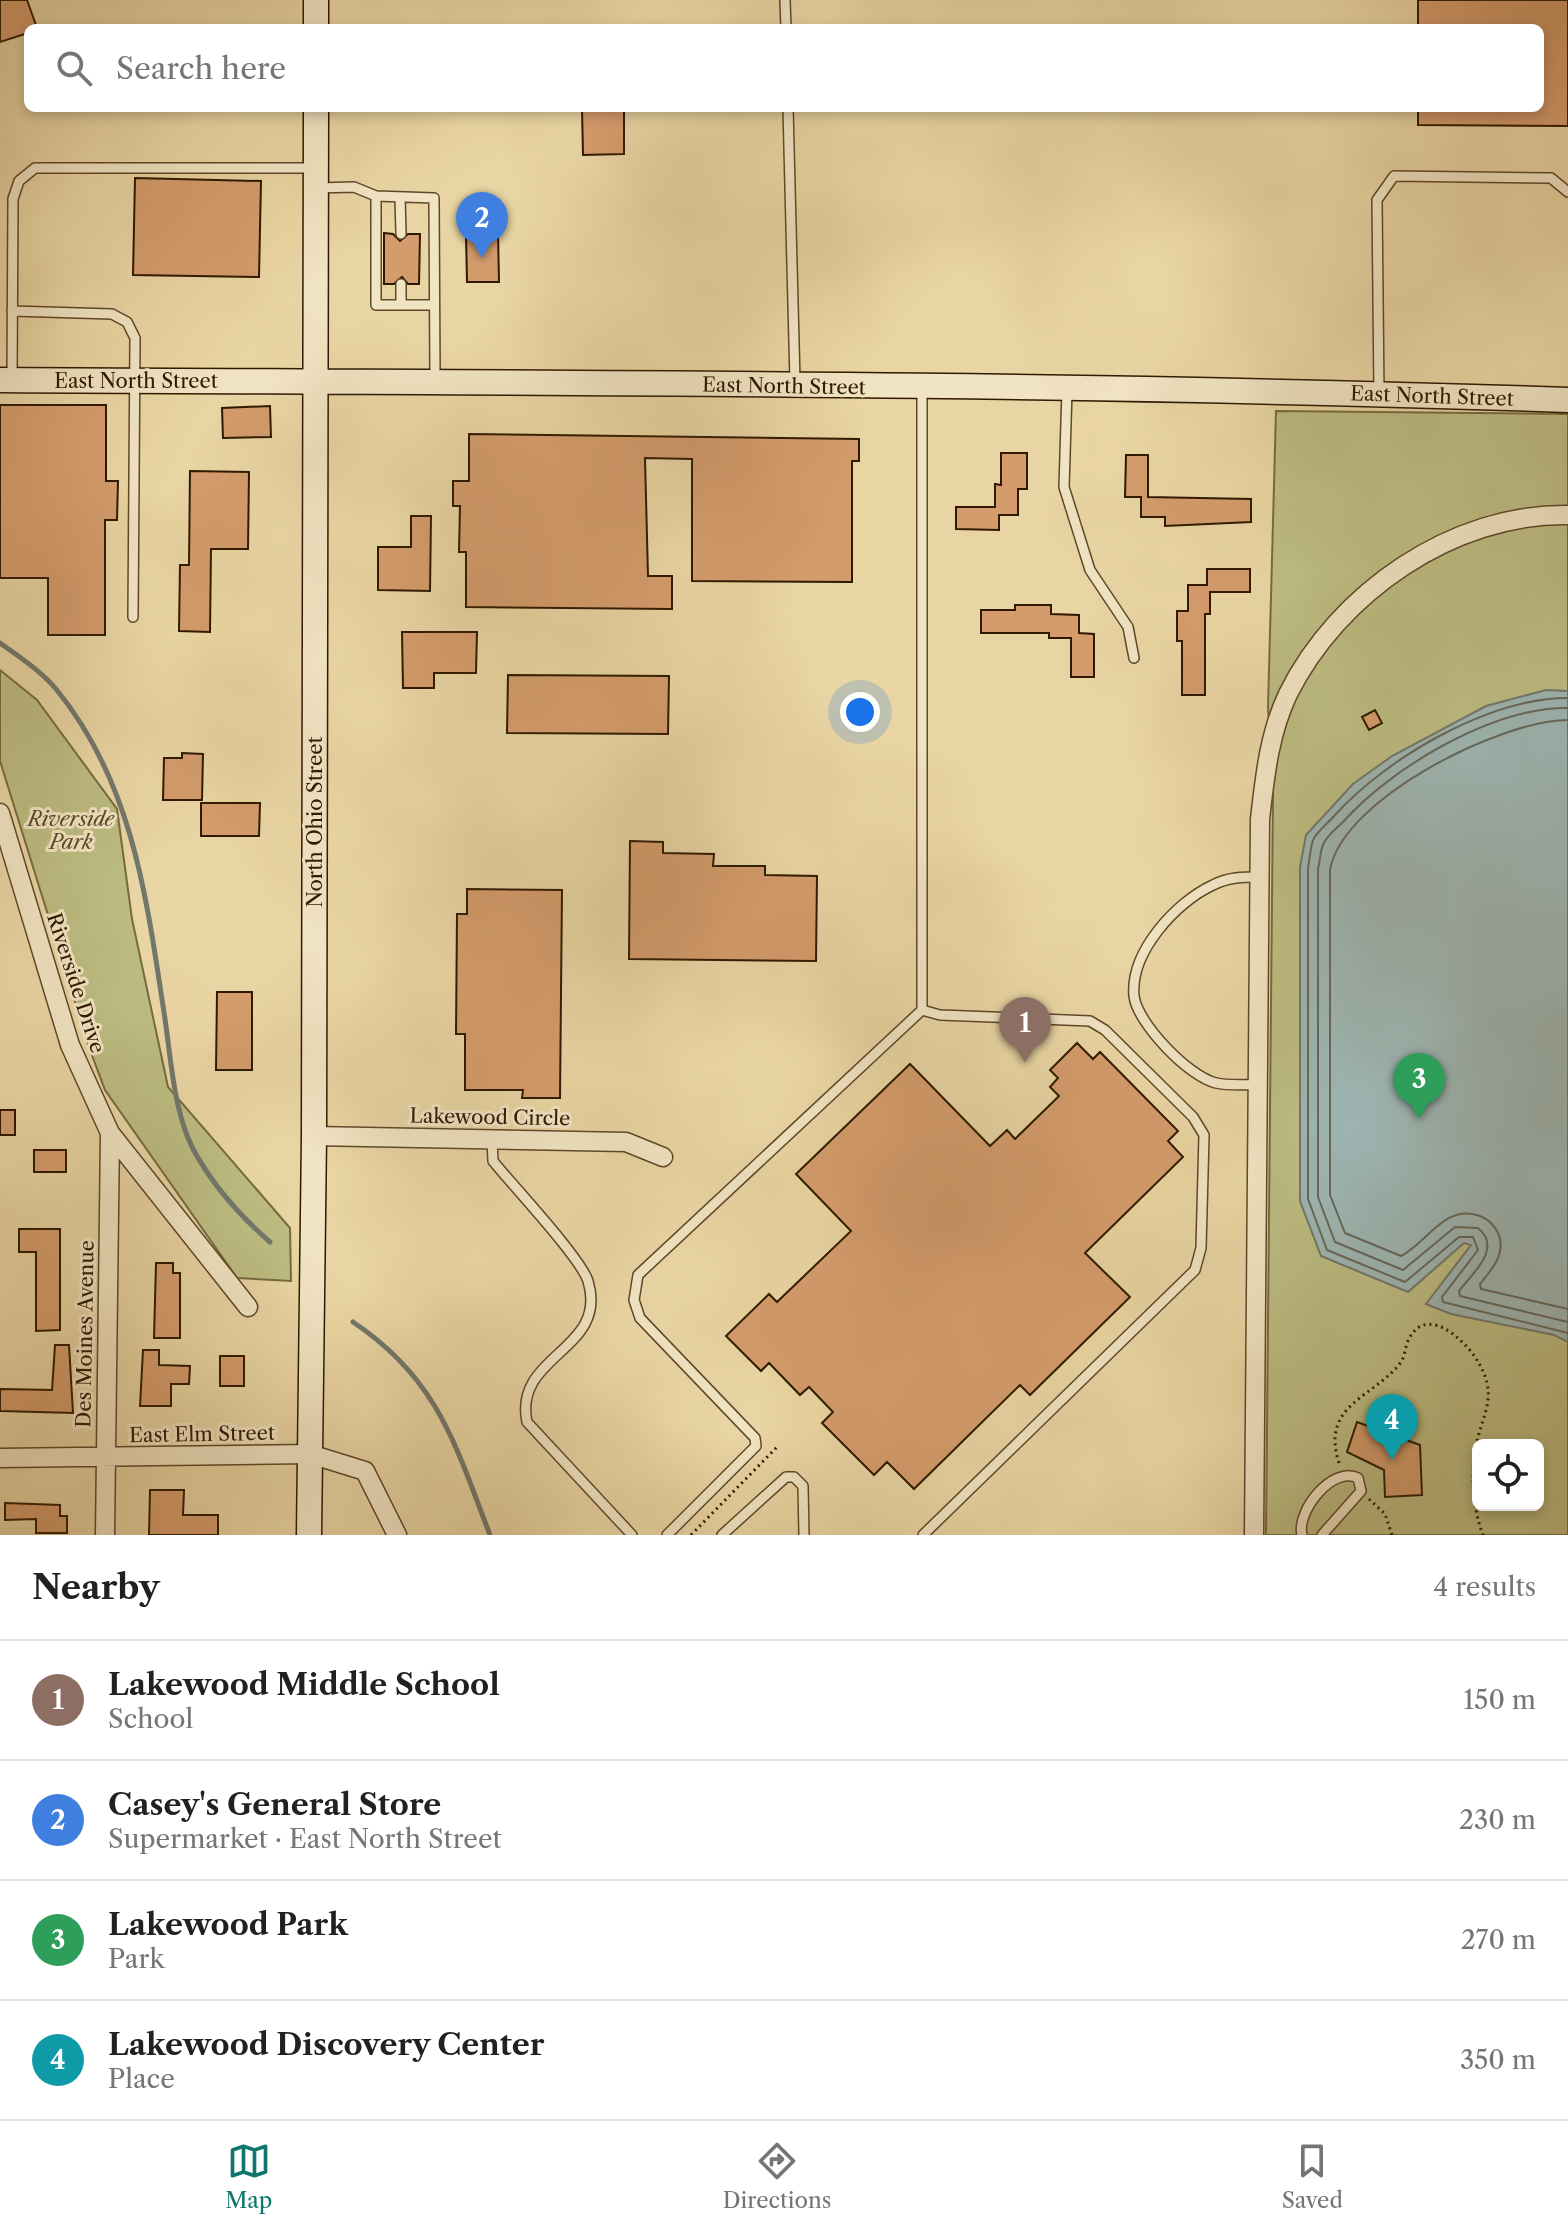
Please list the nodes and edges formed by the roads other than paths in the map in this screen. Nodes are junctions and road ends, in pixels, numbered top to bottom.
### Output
1 (316, 0) edge
2 (785, 0) edge
3 (316, 24) edge
4 (786, 24) edge
5 (316, 112) edge
6 (788, 112) edge
7 (316, 178) junction
8 (1568, 192) edge
9 (376, 196) junction
10 (400, 197) junction
11 (401, 234) dead end
12 (401, 284) dead end
13 (401, 305) junction
14 (434, 305) junction
15 (12, 311) junction
16 (6, 380) edge
17 (135, 381) junction
18 (316, 381) junction
19 (435, 383) junction
20 (795, 386) junction
21 (922, 388) junction
22 (1067, 390) junction
23 (1379, 394) junction
24 (1568, 400) edge
25 (1568, 515) edge
26 (133, 617) dead end
27 (1134, 658) dead end
28 (0, 813) edge
29 (1261, 877) junction
30 (922, 1010) junction
31 (1259, 1085) junction
32 (110, 1133) junction
33 (314, 1136) junction
34 (492, 1140) junction
35 (663, 1157) dead end
36 (248, 1307) dead end
37 (310, 1454) junction
38 (0, 1458) edge
39 (106, 1458) junction
40 (105, 1535) edge
41 (309, 1535) edge
42 (397, 1535) edge
43 (632, 1535) edge
44 (667, 1535) edge
45 (722, 1535) edge
46 (804, 1535) edge
47 (923, 1535) edge
48 (1254, 1535) edge
49 (1302, 1535) edge
50 (1322, 1535) edge

1 - 3 street
2 - 4 lane
5 - 7 street, North Ohio Street
6 - 20 lane
7 - 9 lane
7 - 15 lane
7 - 18 street, North Ohio Street
8 - 23 lane
9 - 10 lane
9 - 13 lane
10 - 11 lane
10 - 14 lane
12 - 13 lane
13 - 14 lane
14 - 19 lane
15 - 16 lane
15 - 17 lane
16 - 17 street, East North Street
17 - 18 street, East North Street
17 - 26 lane
18 - 19 street, East North Street
18 - 33 street, North Ohio Street
19 - 20 street, East North Street
20 - 21 street, East North Street
21 - 22 street, East North Street
21 - 30 lane
22 - 23 street, East North Street
22 - 27 lane
23 - 24 street, East North Street
25 - 29 street
28 - 32 street, Riverside Drive
29 - 31 street
29 - 31 lane
30 - 44 lane
30 - 47 lane
31 - 48 street
32 - 36 street, Riverside Drive
32 - 39 street, Des Moines Avenue
33 - 34 street, Lakewood Circle
33 - 37 street, North Ohio Street
34 - 35 street, Lakewood Circle
34 - 43 lane
37 - 39 street, East Elm Street
37 - 41 street, North Ohio Street
37 - 42 street
38 - 39 street, East Elm Street
39 - 40 street, Des Moines Avenue
45 - 46 lane
49 - 50 lane

